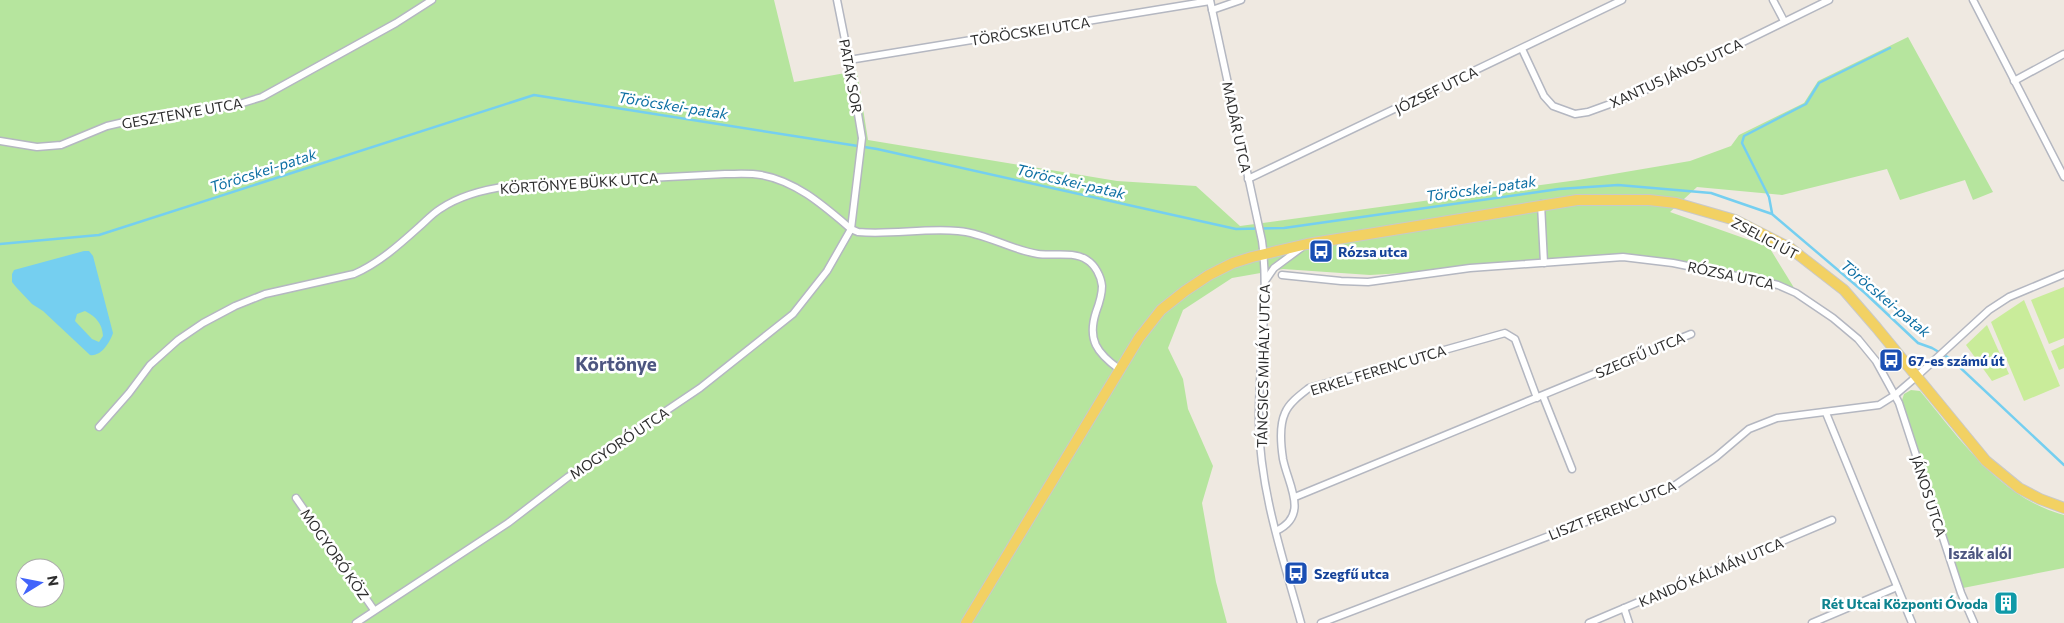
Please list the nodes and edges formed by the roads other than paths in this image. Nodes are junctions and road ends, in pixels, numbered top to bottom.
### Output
1 (432, 0) edge
2 (837, 0) edge
3 (1210, 0) edge
4 (1241, 0) edge
5 (1622, 0) edge
6 (1774, 0) edge
7 (1829, 0) edge
8 (1973, 0) edge
9 (1212, 10) junction
10 (1784, 21) junction
11 (1522, 49) junction
12 (2064, 54) edge
13 (850, 60) junction
14 (2014, 80) junction
15 (0, 141) edge
16 (2064, 177) edge
17 (1248, 179) junction
18 (1541, 204) junction
19 (851, 229) junction
20 (1307, 244) junction
21 (1264, 254) junction
22 (1544, 263) junction
23 (2064, 274) edge
24 (1282, 275) dead end
25 (1265, 280) junction
26 (1691, 334) dead end
27 (1119, 370) junction
28 (1916, 377) junction
29 (1895, 395) junction
30 (1540, 397) junction
31 (1826, 412) junction
32 (99, 427) dead end
33 (1572, 469) dead end
34 (1295, 497) junction
35 (296, 498) dead end
36 (2064, 508) edge
37 (1832, 520) dead end
38 (1276, 531) junction
39 (1897, 587) junction
40 (1624, 608) junction
41 (374, 610) junction
42 (356, 623) edge
43 (966, 623) edge
44 (1301, 623) edge
45 (1321, 623) edge
46 (1589, 623) edge
47 (1629, 623) edge
48 (1812, 623) edge
49 (1912, 623) edge
50 (1974, 623) edge

1 - 15 street, GESZTENYE UTCA
2 - 13 street, PATAK SOR
3 - 9 street, MADÁR UTCA
3 - 13 street, TÖRÖCSKEI UTCA
4 - 9 street
5 - 11 street, JÓZSEF UTCA
6 - 10 street
7 - 10 street, XANTUS JÁNOS UTCA
8 - 14 street
9 - 17 street, MADÁR UTCA
10 - 11 street, XANTUS JÁNOS UTCA
11 - 17 street, JÓZSEF UTCA
12 - 14 street
13 - 19 street, PATAK SOR
14 - 16 street
17 - 21 street, MADÁR UTCA
18 - 20 main road, ZSELICI ÚT
18 - 22 street
18 - 28 main road, ZSELICI ÚT
19 - 27 street
19 - 32 street, KÖRTÖNYE BÜKK UTCA
19 - 41 street, MOGYORÓ UTCA
20 - 21 main road, ZSELICI ÚT
20 - 25 street
21 - 25 street, TÁNCSICS MIHÁLY UTCA
21 - 27 main road, ZSELICI ÚT
22 - 24 street, RÓZSA UTCA
22 - 29 street, RÓZSA UTCA
23 - 28 street
25 - 38 street, TÁNCSICS MIHÁLY UTCA
26 - 30 street, SZEGFŰ UTCA
27 - 43 main road, ZSELICI ÚT
28 - 29 street
28 - 36 main road, ZSELICI ÚT
29 - 31 street, LISZT FERENC UTCA
29 - 50 street, JÁNOS UTCA
30 - 33 street
30 - 34 street, SZEGFŰ UTCA
30 - 34 street, ERKEL FERENC UTCA
31 - 39 street
31 - 45 street, LISZT FERENC UTCA
34 - 38 street
35 - 41 street, MOGYORÓ KÖZ
37 - 40 street, KANDÓ KÁLMÁN UTCA
38 - 44 street, TÁNCSICS MIHÁLY UTCA
39 - 48 street
39 - 49 street
40 - 46 street, KANDÓ KÁLMÁN UTCA
40 - 47 street
41 - 42 street, MOGYORÓ UTCA

